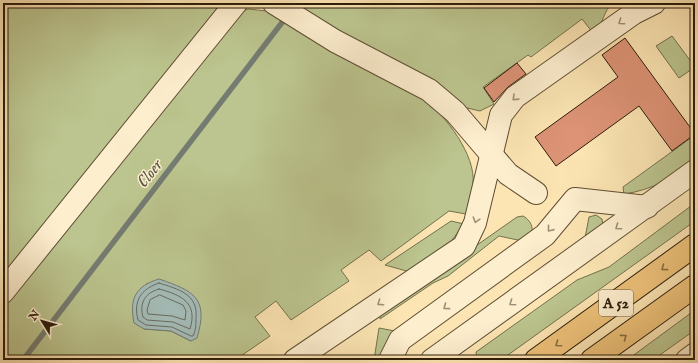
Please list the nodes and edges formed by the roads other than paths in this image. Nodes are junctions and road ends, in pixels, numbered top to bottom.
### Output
1 (236, 3) edge
2 (274, 3) edge
3 (654, 3) edge
4 (490, 154) junction
5 (695, 171) edge
6 (536, 193) dead end
7 (647, 207) junction
8 (695, 245) edge
9 (695, 286) edge
10 (3, 292) edge
11 (295, 360) edge
12 (390, 360) edge
13 (432, 360) edge
14 (536, 360) edge
15 (592, 360) edge

1 - 10 lane
2 - 4 lane
3 -> 4 lane
4 - 6 lane
4 -> 11 lane
5 - 7 lane
7 -> 12 lane
7 -> 13 lane
8 -> 14 highway, A 52
15 -> 9 highway, A 52

